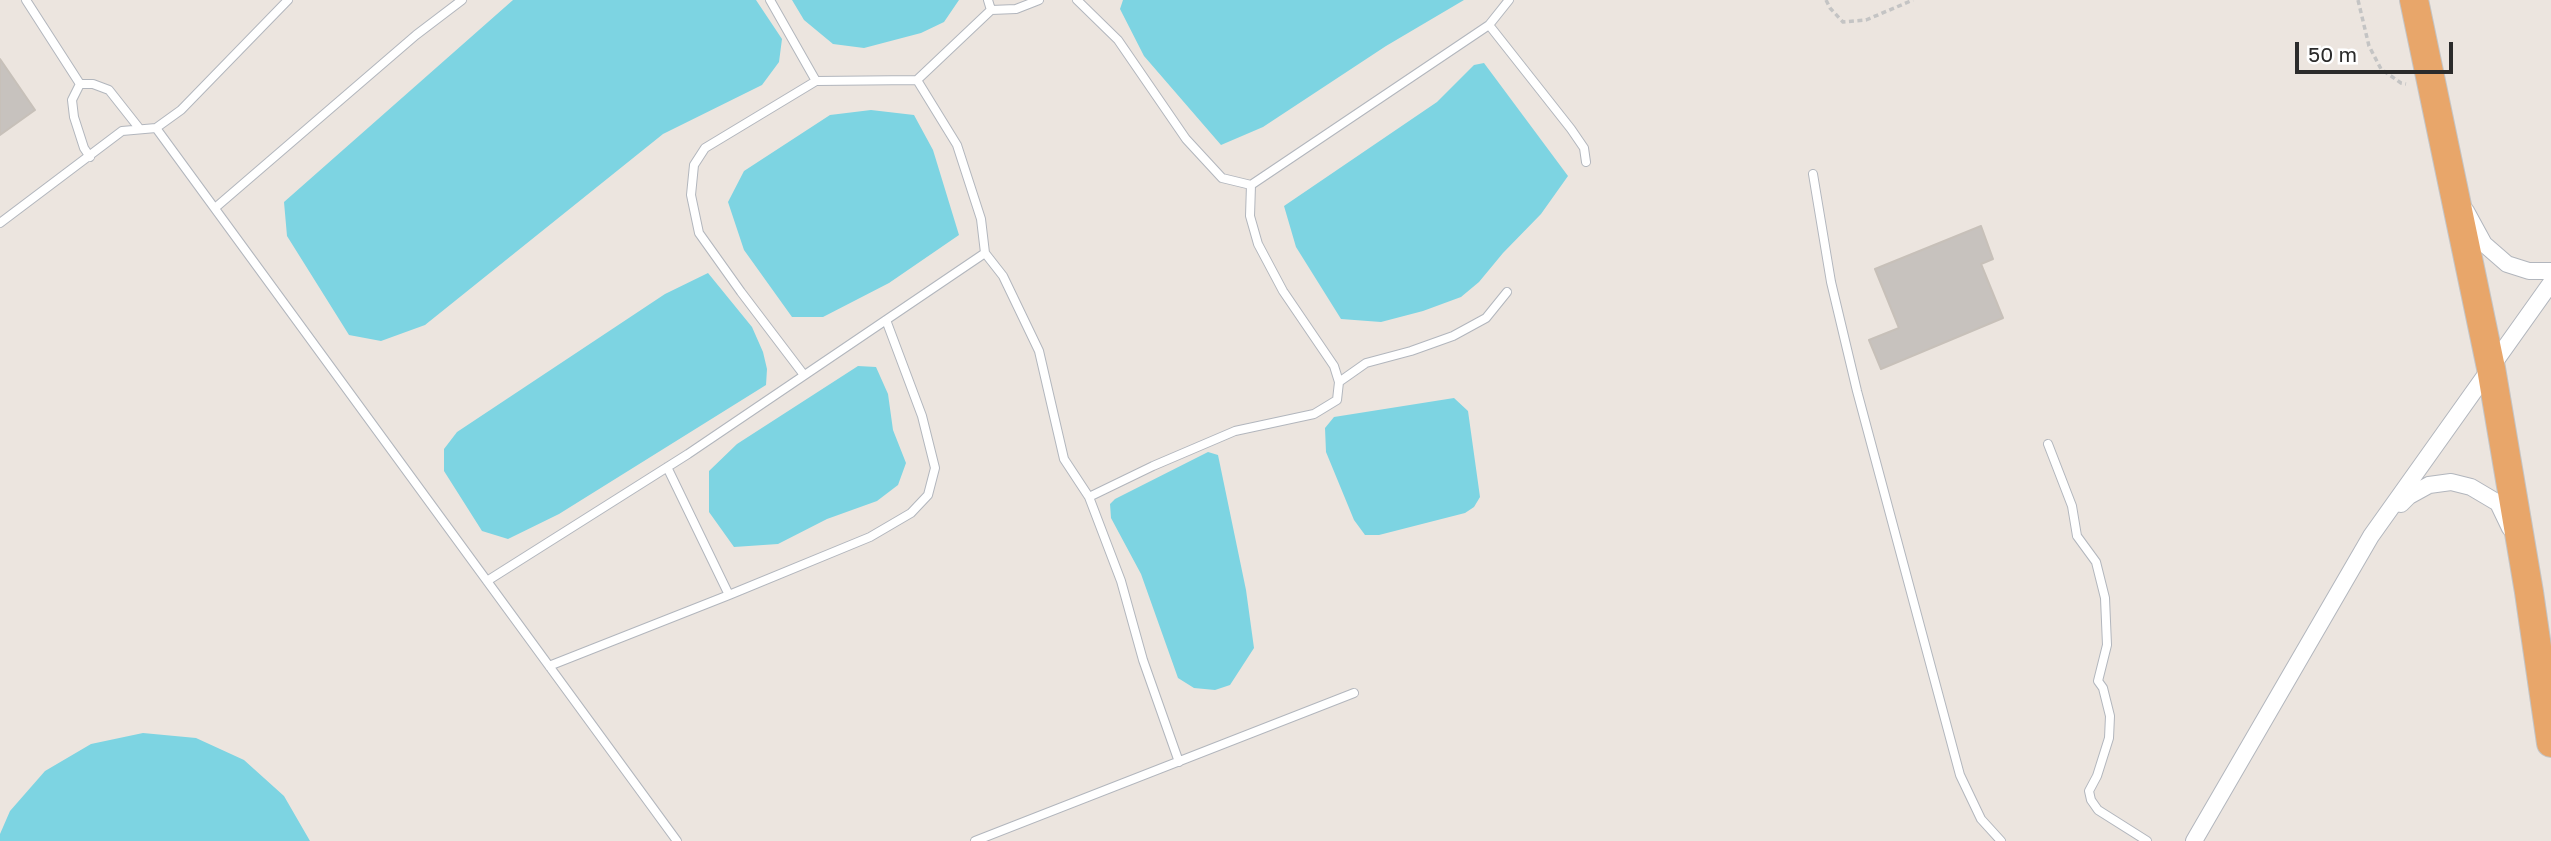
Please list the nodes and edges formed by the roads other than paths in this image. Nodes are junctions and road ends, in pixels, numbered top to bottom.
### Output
1 (26, 0) edge
2 (288, 0) edge
3 (462, 0) edge
4 (770, 0) edge
5 (988, 0) edge
6 (1039, 0) edge
7 (1077, 0) edge
8 (1509, 0) edge
9 (2414, 0) edge
10 (991, 10) junction
11 (1489, 25) junction
12 (917, 79) junction
13 (816, 81) junction
14 (80, 84) junction
15 (139, 128) junction
16 (156, 128) junction
17 (90, 157) junction
18 (1586, 162) dead end
19 (1812, 174) dead end
20 (1251, 185) junction
21 (2453, 186) junction
22 (215, 208) junction
23 (0, 223) edge
24 (985, 253) junction
25 (2551, 271) edge
26 (2551, 283) edge
27 (1507, 292) dead end
28 (886, 320) junction
29 (2491, 368) junction
30 (804, 375) junction
31 (1339, 383) junction
32 (2048, 444) dead end
33 (667, 467) junction
34 (1089, 497) junction
35 (2371, 536) junction
36 (488, 581) junction
37 (2529, 592) junction
38 (729, 595) junction
39 (549, 666) junction
40 (1354, 693) dead end
41 (2551, 743) edge
42 (1179, 762) junction
43 (677, 841) edge
44 (975, 841) edge
45 (2001, 841) edge
46 (2147, 841) edge
47 (2194, 841) edge

1 - 14 lane
2 - 16 lane
3 - 22 lane
4 - 13 lane
5 - 10 lane
6 - 10 lane
7 - 20 lane
8 - 11 lane
9 - 21 highway
10 - 12 lane
11 - 18 lane
11 - 20 lane
12 - 13 lane
12 - 24 lane
13 - 30 lane
14 - 15 lane
14 - 17 lane
15 - 16 lane
15 - 17 lane
16 - 22 lane
17 - 23 lane
19 - 45 lane
20 - 31 lane
21 - 25 street
21 - 29 highway
22 - 36 lane
24 - 28 lane
24 - 34 lane
26 - 29 street
27 - 31 lane
28 - 30 lane
28 - 38 lane
29 - 35 street
29 - 37 highway
30 - 33 lane
31 - 34 lane
32 - 46 lane
33 - 36 lane
33 - 38 lane
34 - 42 lane
35 - 37 street
35 - 47 street
36 - 39 lane
37 - 41 highway
38 - 39 lane
39 - 43 lane
40 - 42 lane
42 - 44 lane

